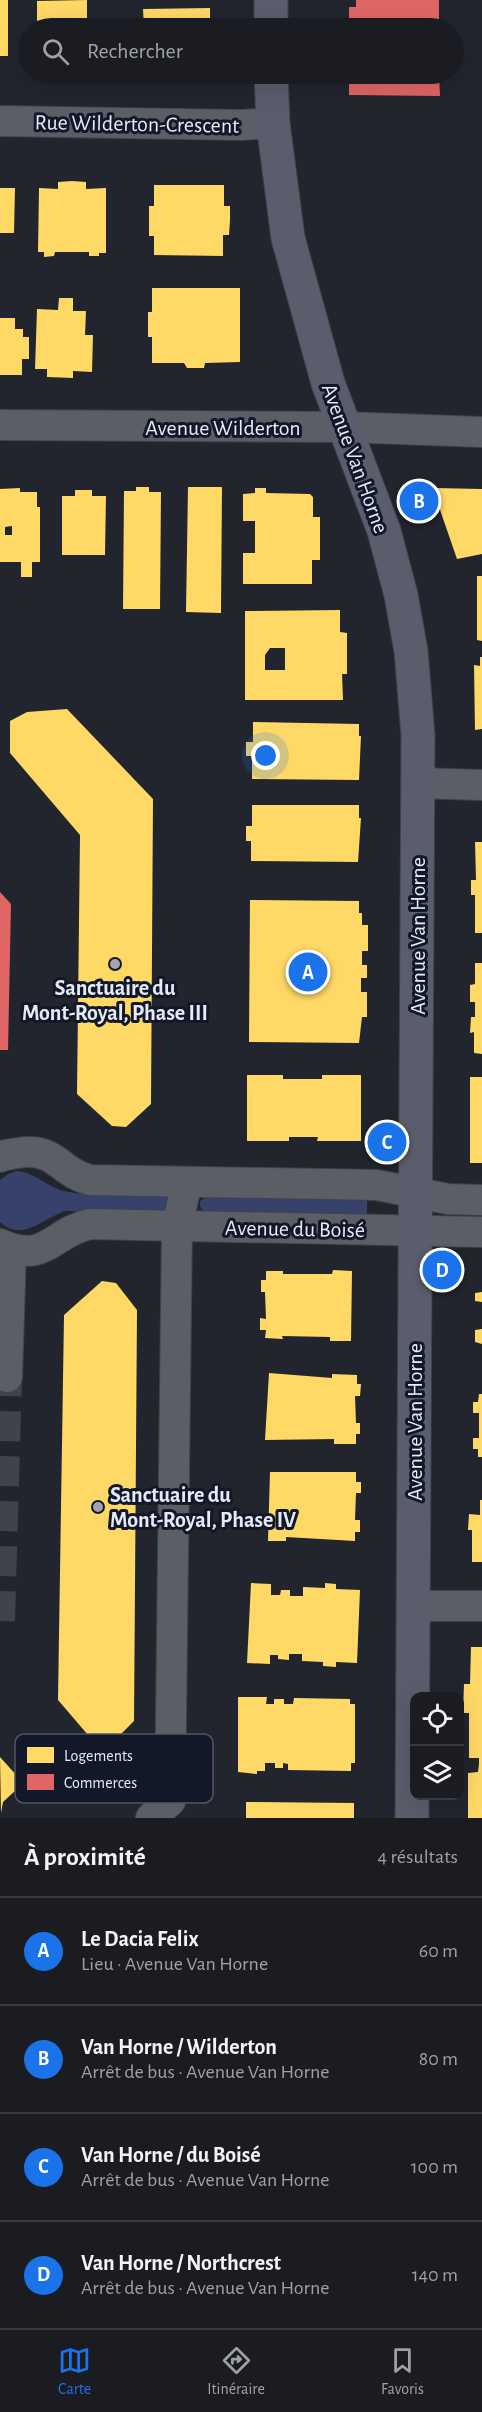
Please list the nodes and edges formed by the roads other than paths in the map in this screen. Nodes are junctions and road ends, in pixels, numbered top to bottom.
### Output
1 (271, 0) edge
2 (271, 18) edge
3 (271, 84) edge
4 (0, 121) edge
5 (273, 123) junction
6 (0, 426) edge
7 (344, 428) junction
8 (482, 432) edge
9 (418, 783) junction
10 (482, 785) edge
11 (4, 1150) edge
12 (187, 1182) junction
13 (414, 1192) junction
14 (482, 1200) edge
15 (177, 1226) junction
16 (414, 1231) junction
17 (482, 1232) edge
18 (6, 1247) edge
19 (7, 1377) tunnel mouth
20 (414, 1606) junction
21 (482, 1606) edge
22 (171, 1734) edge
23 (168, 1803) edge
24 (151, 1818) edge
25 (411, 1818) edge

1 - 2 main road
3 - 5 main road, Avenue Van Horne
4 - 5 street, Rue Wilderton-Crescent
5 - 7 main road, Avenue Van Horne
6 - 7 street, Avenue Wilderton
7 - 8 street, Avenue Wilderton
7 - 9 main road, Avenue Van Horne
9 - 10 street
9 - 13 main road, Avenue Van Horne
11 - 12 street, Avenue du Boisé
12 - 13 street, Avenue du Boisé
12 - 15 street
13 - 14 street, Avenue du Boisé
13 - 16 main road, Avenue Van Horne
15 - 16 street, Avenue du Boisé
15 - 18 street, Avenue du Boisé
15 - 22 street
16 - 17 street, Avenue du Boisé
16 - 20 main road, Avenue Van Horne
18 - 19 street
20 - 21 street
20 - 25 main road, Avenue Van Horne
23 - 24 street

